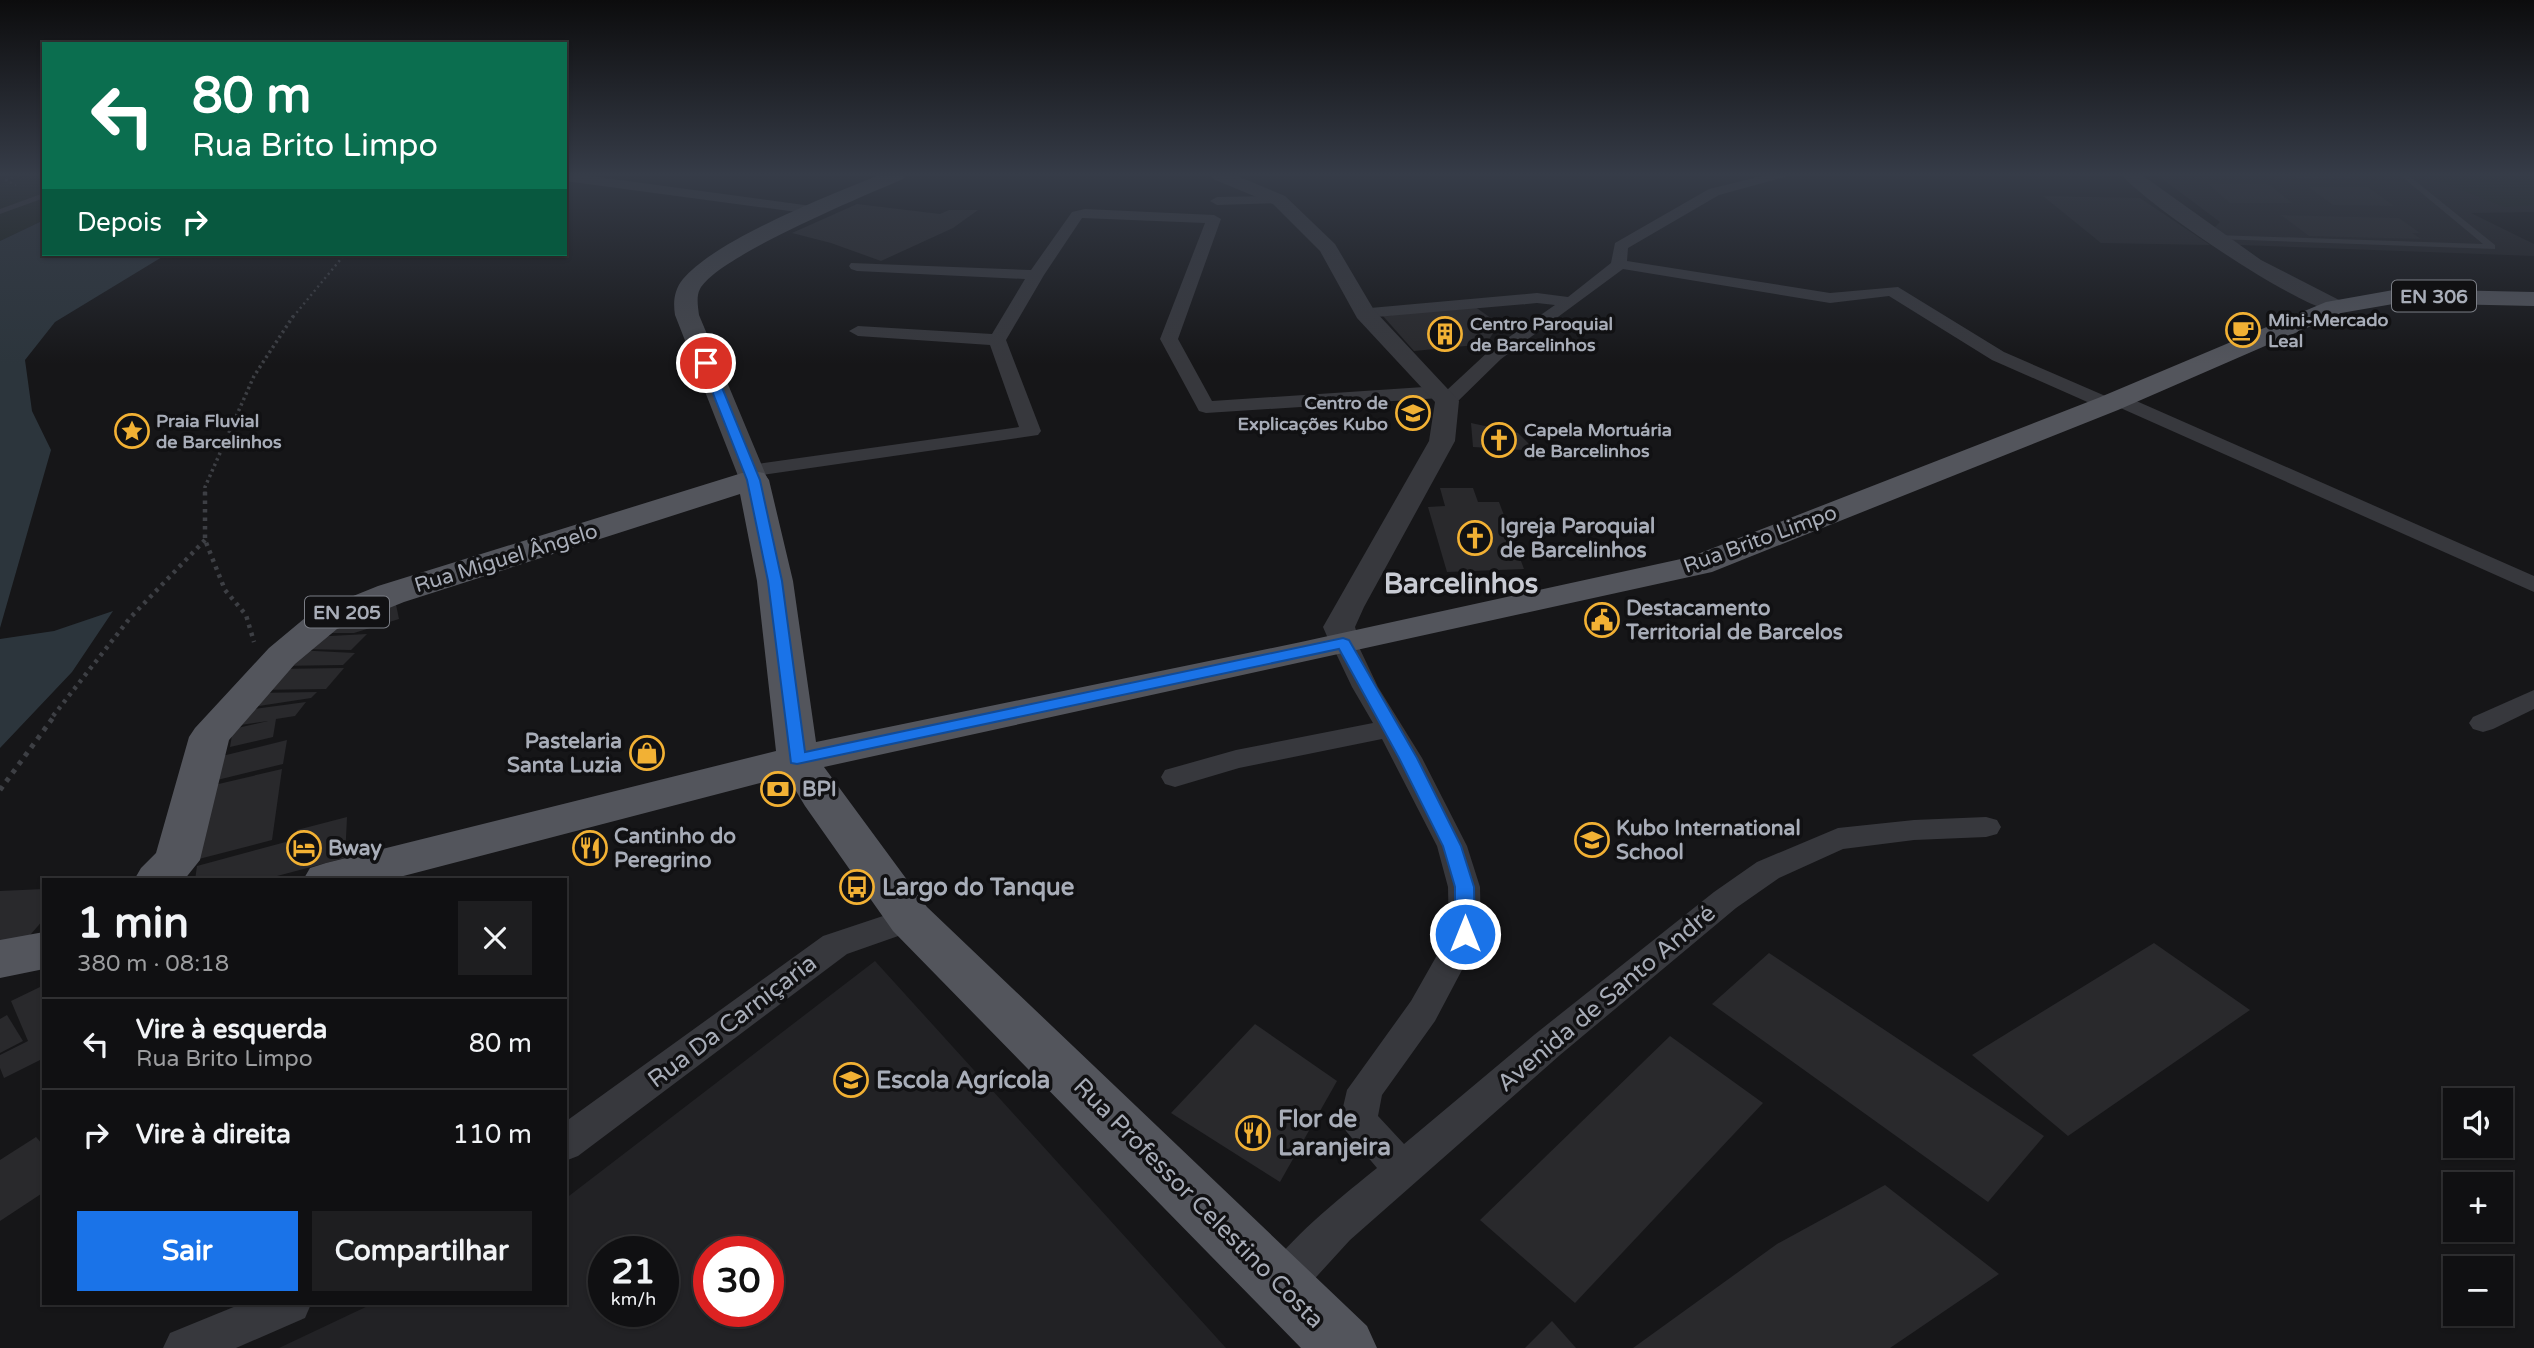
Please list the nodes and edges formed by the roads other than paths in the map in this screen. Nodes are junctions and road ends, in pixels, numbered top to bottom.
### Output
1 (761, 238) edge
2 (1061, 238) edge
3 (1207, 238) edge
4 (1318, 238) edge
5 (1634, 238) edge
6 (2217, 238) edge
7 (2241, 238) edge
8 (2480, 238) edge
9 (1619, 264) junction
10 (857, 266) dead end
11 (1036, 275) junction
12 (2534, 299) edge
13 (1569, 302) junction
14 (2335, 307) junction
15 (1365, 313) junction
16 (858, 331) dead end
17 (997, 340) junction
18 (1443, 397) junction
19 (2113, 402) junction
20 (747, 466) junction
21 (2534, 585) edge
22 (1343, 643) junction
23 (2534, 698) edge
24 (2483, 723) dead end
25 (1391, 728) junction
26 (797, 759) junction
27 (1175, 777) dead end
28 (1986, 827) dead end
29 (159, 878) edge
30 (334, 878) edge
31 (910, 919) junction
32 (42, 950) edge
33 (0, 959) edge
34 (567, 1143) edge
35 (1405, 1168) junction
36 (1282, 1284) junction
37 (288, 1305) edge
38 (186, 1348) edge
39 (1345, 1348) edge

1 - 20 main road
2 - 11 street
3 - 18 street
4 - 15 street
5 - 9 street
6 - 14 street
7 - 8 lane
9 - 13 street
9 - 19 street
10 - 11 street
11 - 17 street
12 - 14 main road, Rua Brito Limpo / EN 306
13 - 15 street
13 - 18 street
14 - 19 main road, Rua Brito Limpo / EN 306
15 - 18 street
16 - 17 street
17 - 20 street
18 - 22 street
19 - 21 street
19 - 22 main road, Rua Brito Limpo / EN 306
20 - 26 main road, Rua Professor Celestino Costa
20 - 29 main road, Rua Miguel Ângelo / EN 205
22 - 25 street
22 - 26 main road, Rua Brito Limpo / EN 306
23 - 24 street
25 - 27 street
25 - 35 street
26 - 30 main road, Rua Brito Limpo
26 - 31 main road, Rua Professor Celestino Costa
28 - 35 street, Avenida de Santo André
31 - 34 street, Rua Da Carniçaria
31 - 36 main road, Rua Professor Celestino Costa
32 - 33 main road
35 - 36 street, Avenida de Santo André
36 - 39 main road, Rua Professor Celestino Costa
37 - 38 street

